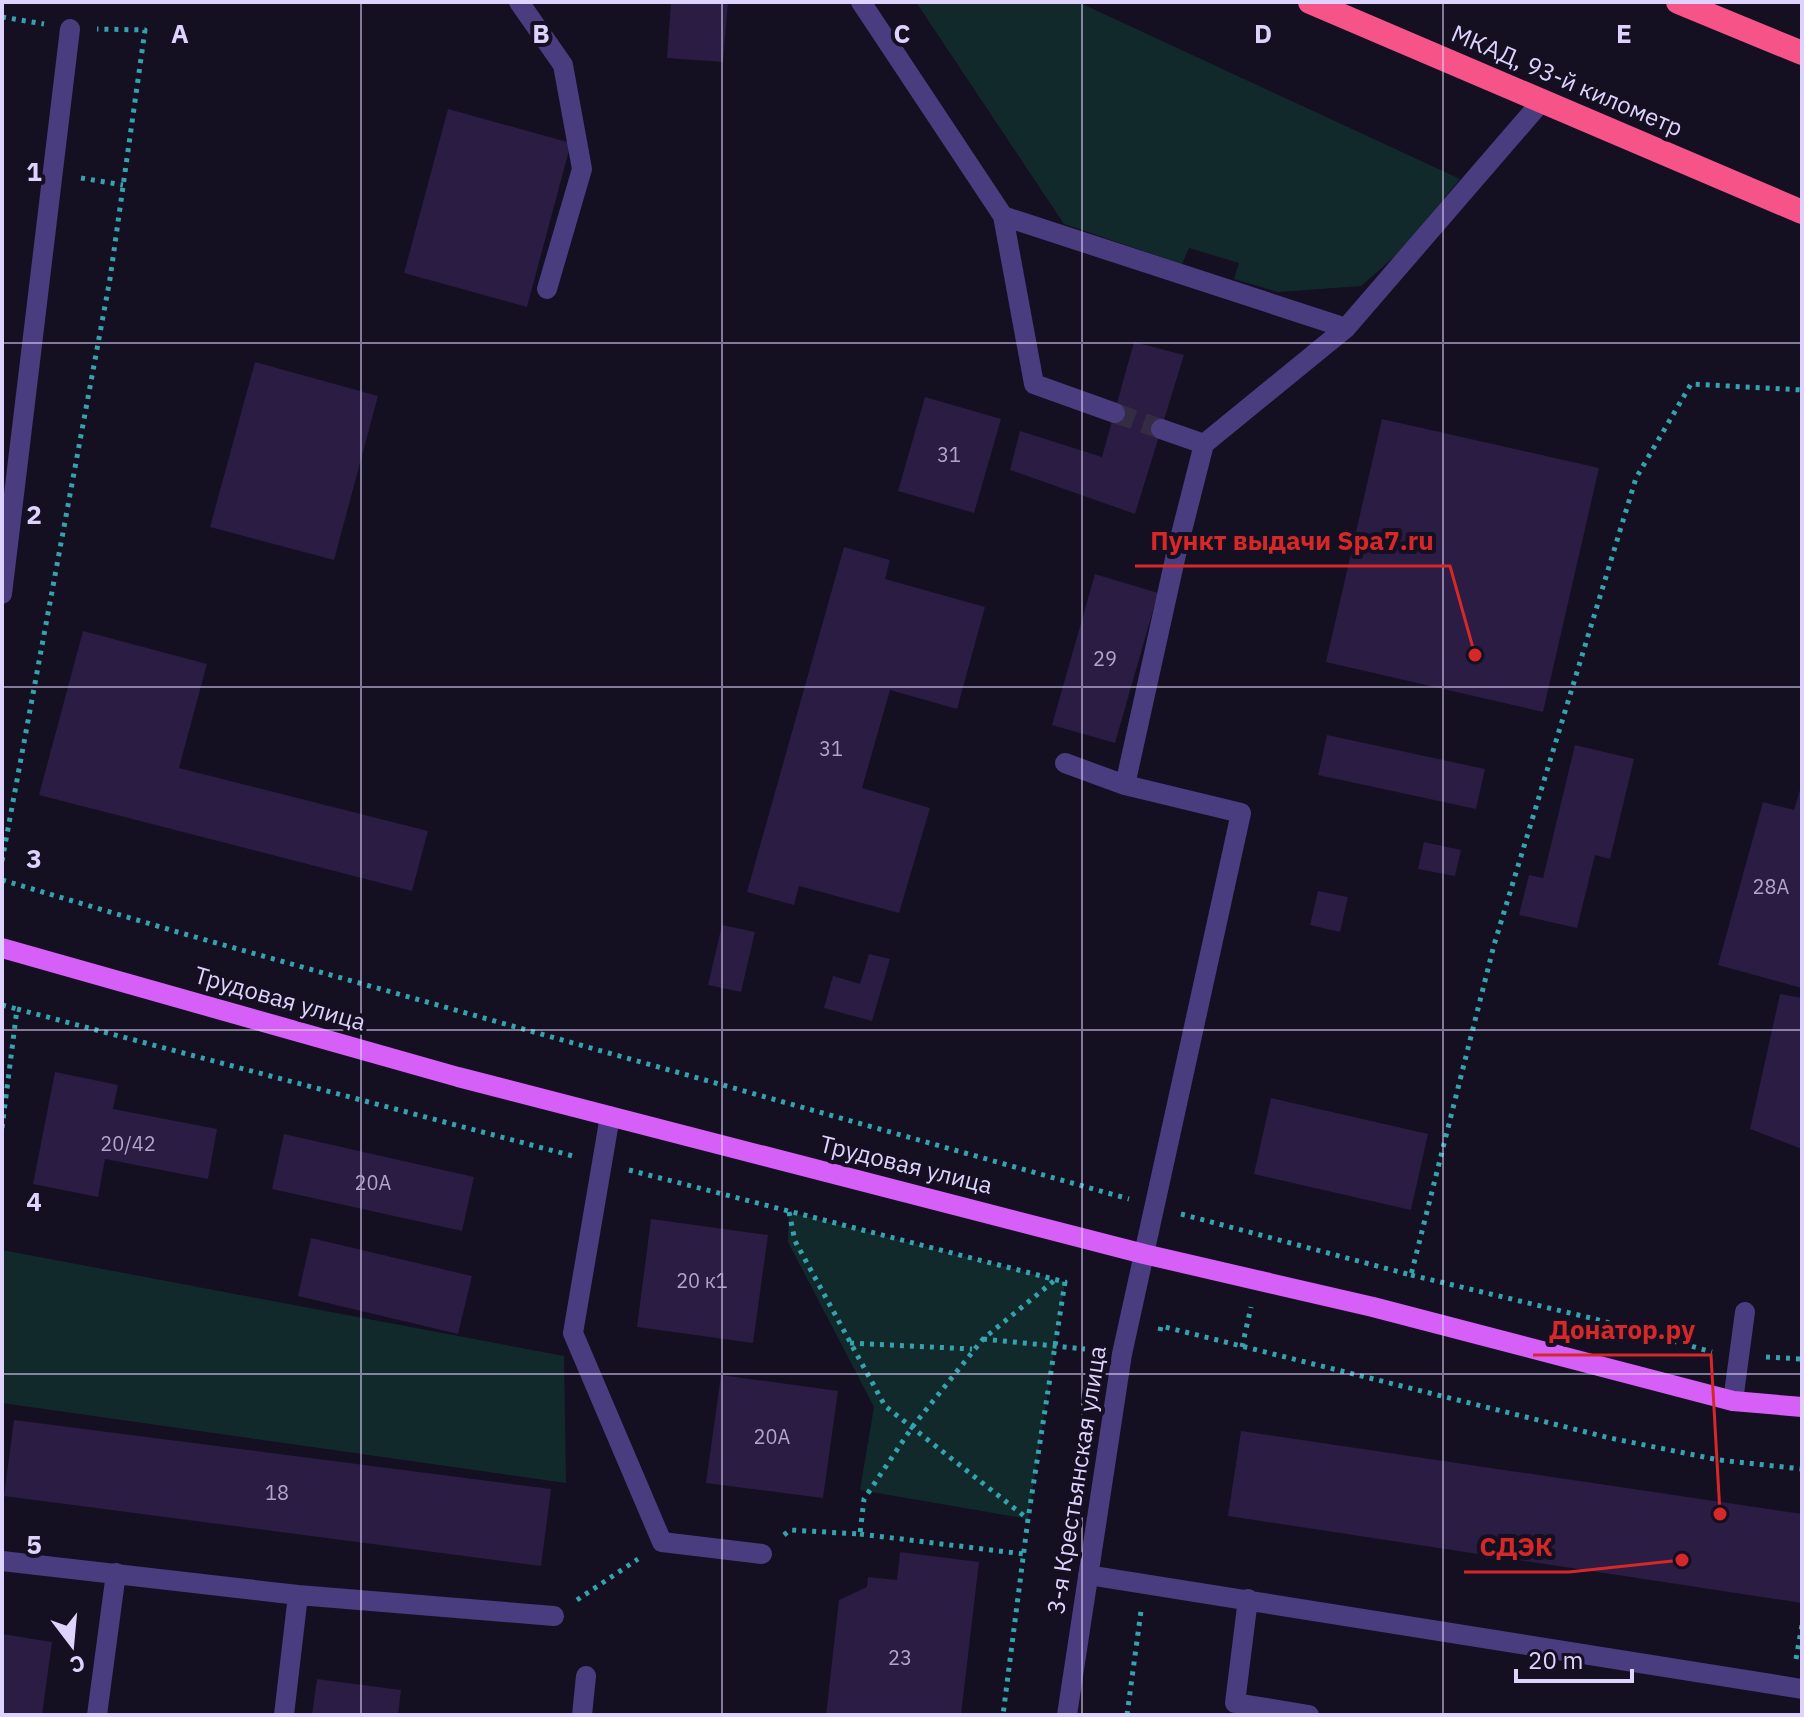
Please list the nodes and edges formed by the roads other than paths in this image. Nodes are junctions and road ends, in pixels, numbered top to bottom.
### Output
1 (519, 2) edge
2 (861, 2) edge
3 (1310, 2) edge
4 (1678, 2) edge
5 (70, 29) road end
6 (1802, 53) edge
7 (1542, 101) junction
8 (1802, 212) edge
9 (1003, 216) junction
10 (547, 289) dead end
11 (1346, 328) junction
12 (1115, 413) tunnel mouth
13 (1161, 429) tunnel mouth
14 (1204, 444) junction
15 (2, 594) edge
16 (1065, 763) dead end
17 (1125, 785) junction
18 (2, 948) edge
19 (610, 1116) junction
20 (1144, 1254) junction
21 (1745, 1312) dead end
22 (1733, 1401) junction
23 (1802, 1407) edge
24 (762, 1554) road end
25 (2, 1561) edge
26 (116, 1573) junction
27 (1088, 1575) junction
28 (298, 1595) junction
29 (1248, 1599) junction
30 (554, 1616) road end
31 (586, 1676) dead end
32 (1802, 1689) edge
33 (1234, 1709) edge
34 (97, 1715) edge
35 (284, 1715) edge
36 (582, 1715) edge
37 (1067, 1715) edge
38 (1309, 1715) edge

1 - 10 street
2 - 9 street
3 - 7 highway, МКАД, 93-й километр
4 - 6 highway
5 - 15 street
7 - 8 highway, МКАД, 93-й километр
7 - 11 street
9 - 11 street
9 - 12 street
11 - 14 street
13 - 14 street
14 - 17 street
16 - 17 street
17 - 20 street, 3-я Крестьянская улица
18 - 19 main road, Трудовая улица
19 - 20 main road, Трудовая улица
19 - 24 street
20 - 22 main road, Трудовая улица
20 - 27 street, 3-я Крестьянская улица
21 - 22 street
22 - 23 main road, Трудовая улица
25 - 26 street
26 - 28 street
26 - 34 street
27 - 29 street
27 - 37 street, 3-я Крестьянская улица
28 - 30 street
28 - 35 street
29 - 32 street
29 - 33 street
31 - 36 street
33 - 38 street

